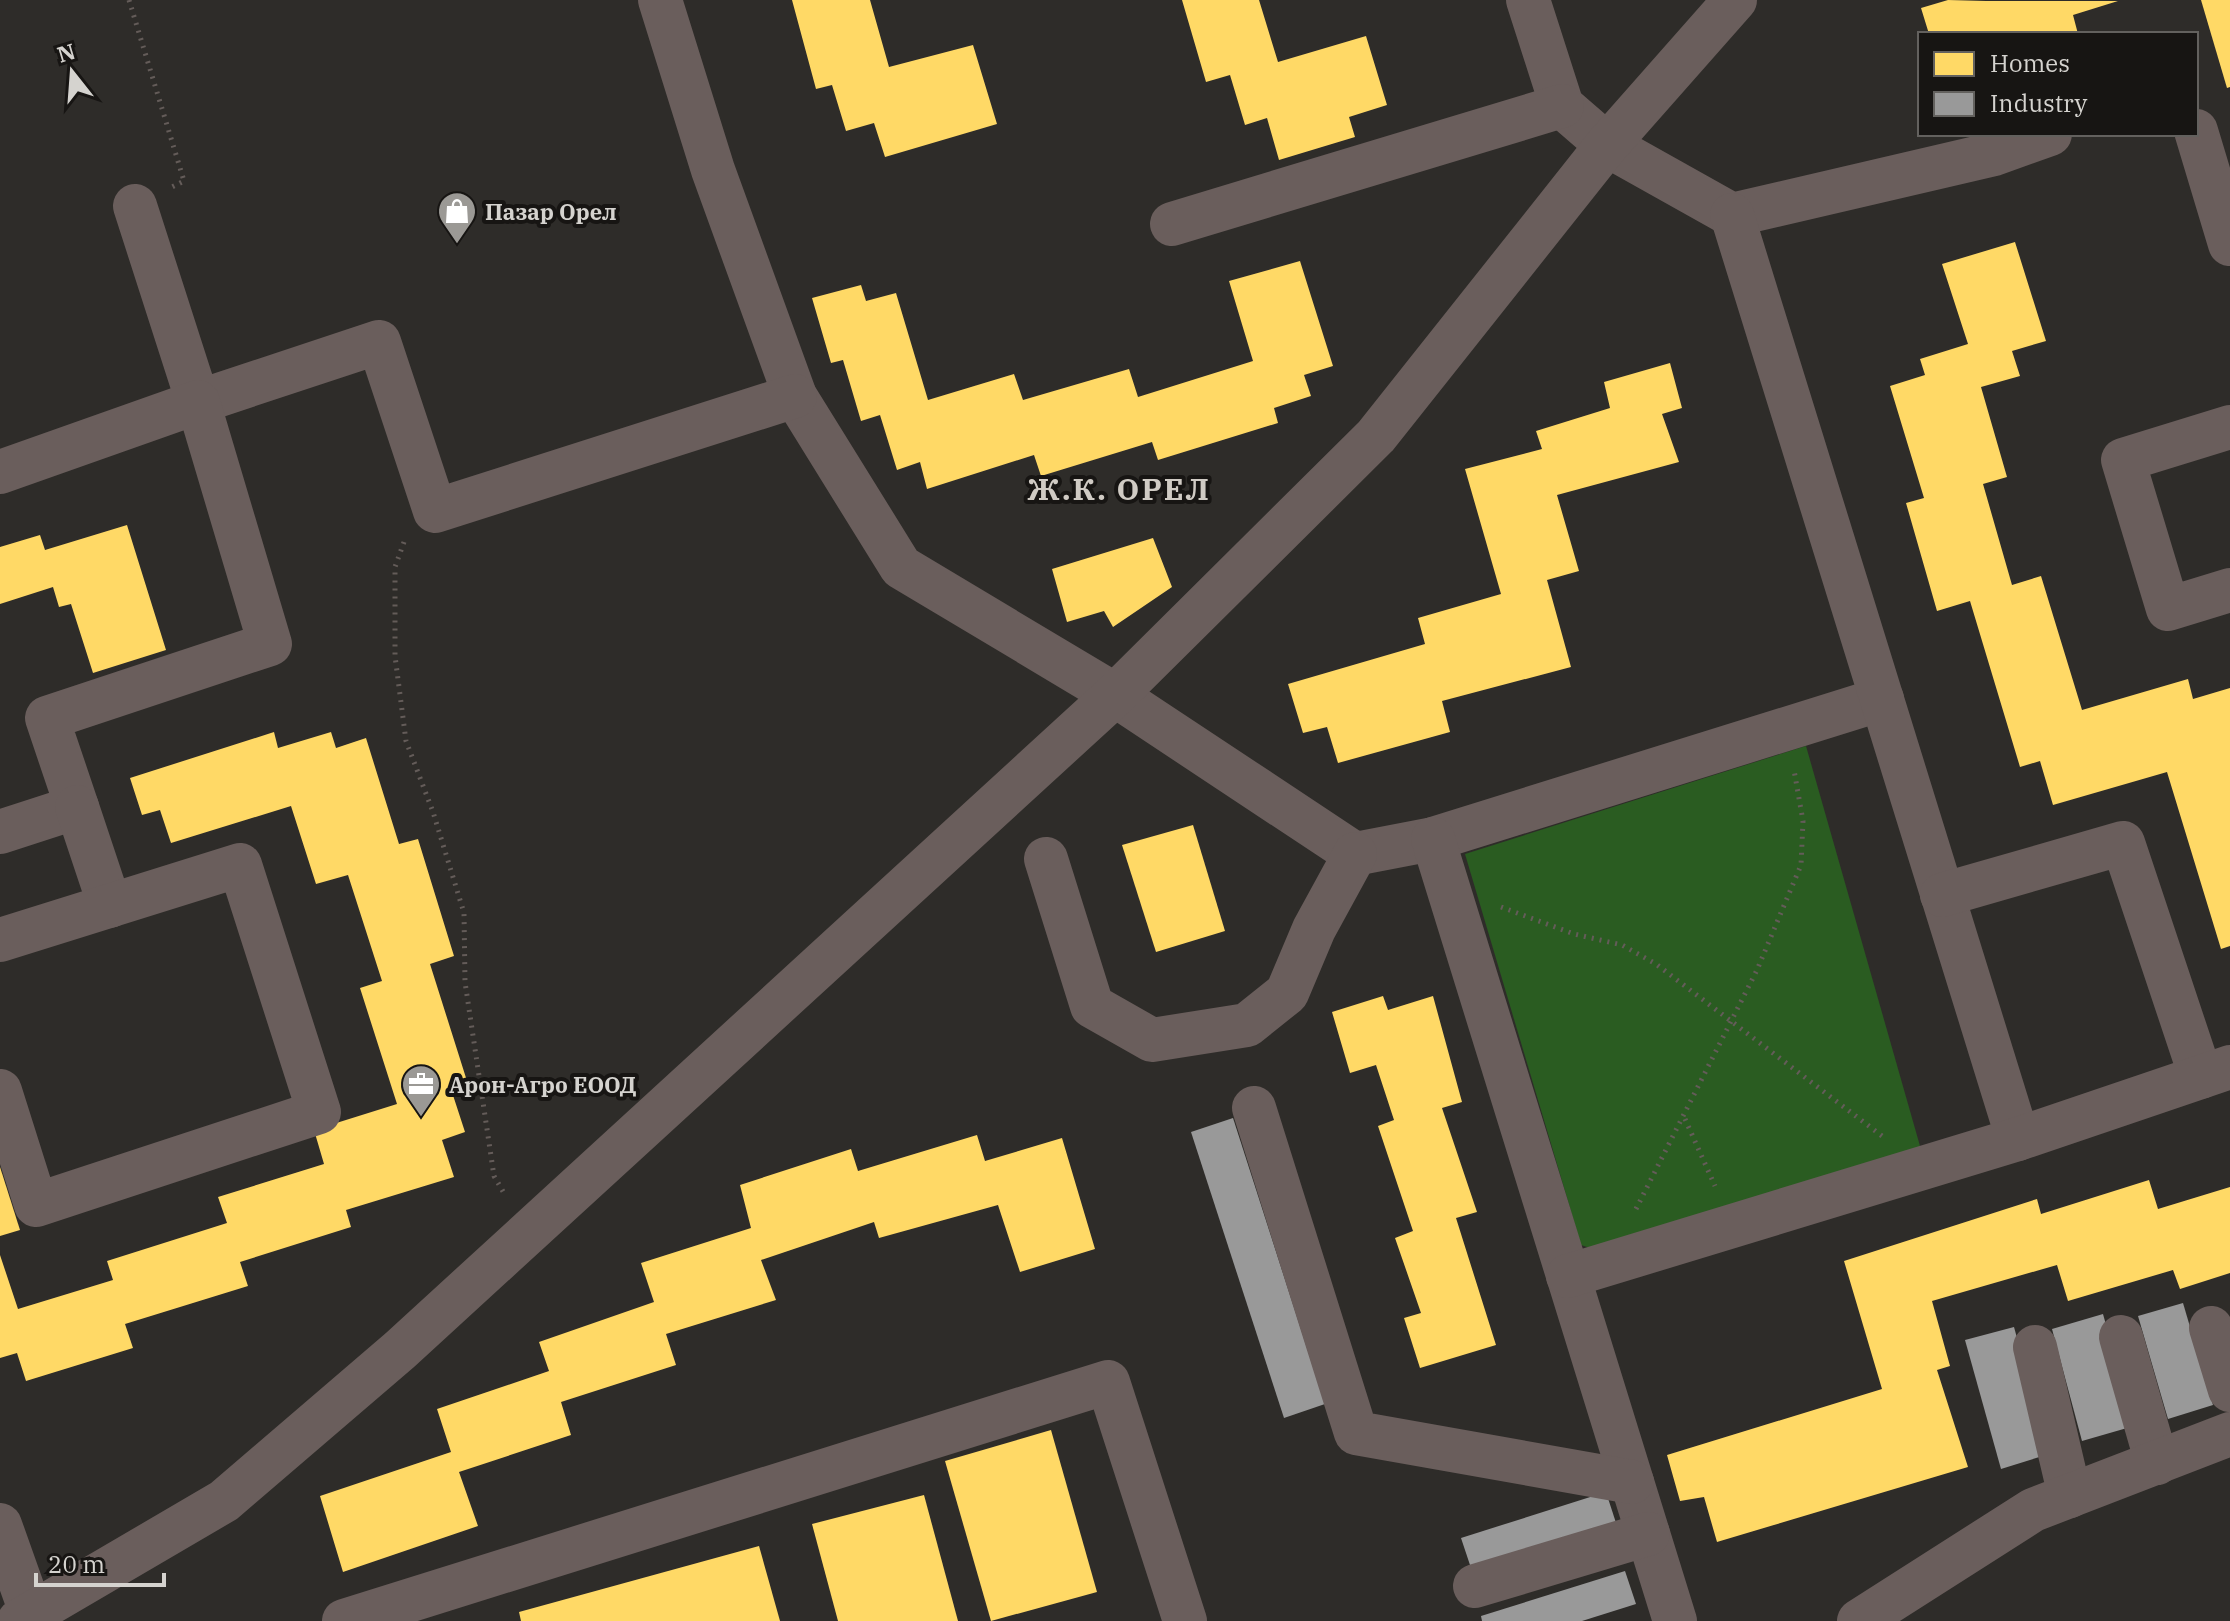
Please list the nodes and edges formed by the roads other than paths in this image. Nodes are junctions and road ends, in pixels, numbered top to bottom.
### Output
1 (660, 0) edge
2 (1528, 0) edge
3 (1735, 0) edge
4 (1562, 106) junction
5 (2044, 136) edge
6 (2198, 136) edge
7 (1607, 145) junction
8 (135, 206) road end
9 (1732, 215) junction
10 (1172, 224) dead end
11 (2230, 244) edge
12 (795, 396) junction
13 (198, 402) junction
14 (2230, 427) edge
15 (0, 472) edge
16 (2230, 590) edge
17 (1115, 695) junction
18 (1882, 699) junction
19 (77, 807) junction
20 (0, 832) edge
21 (1433, 839) junction
22 (1355, 854) junction
23 (1046, 859) dead end
24 (1942, 895) junction
25 (110, 906) junction
26 (0, 940) edge
27 (2215, 1072) edge
28 (1, 1096) edge
29 (1254, 1108) dead end
30 (2018, 1139) junction
31 (1568, 1276) junction
32 (2211, 1328) dead end
33 (2121, 1337) dead end
34 (2035, 1347) dead end
35 (2230, 1390) edge
36 (2230, 1434) edge
37 (2157, 1463) junction
38 (1632, 1482) junction
39 (2070, 1496) junction
40 (0, 1525) edge
41 (1648, 1534) junction
42 (1475, 1586) dead end
43 (26, 1618) edge
44 (344, 1621) edge
45 (1185, 1621) edge
46 (1675, 1621) edge
47 (1859, 1621) edge

1 - 12 street
2 - 4 street
3 - 7 street
4 - 7 street
4 - 10 street
5 - 9 street
6 - 11 street
7 - 9 street
7 - 17 street
8 - 13 street
9 - 18 street
12 - 13 street
12 - 17 street
13 - 15 street
13 - 19 street
14 - 16 street
17 - 22 street
17 - 43 street
18 - 21 street
18 - 24 street
19 - 20 street
19 - 25 street
21 - 22 street
21 - 31 street
22 - 23 street
24 - 27 street
24 - 30 street
25 - 26 street
25 - 28 street
27 - 30 street
29 - 38 street
30 - 31 street
31 - 38 street
32 - 35 street
33 - 37 street
34 - 39 street
36 - 37 street
37 - 39 street
38 - 41 street
39 - 47 street
40 - 43 street
41 - 42 street
41 - 46 street
44 - 45 street

